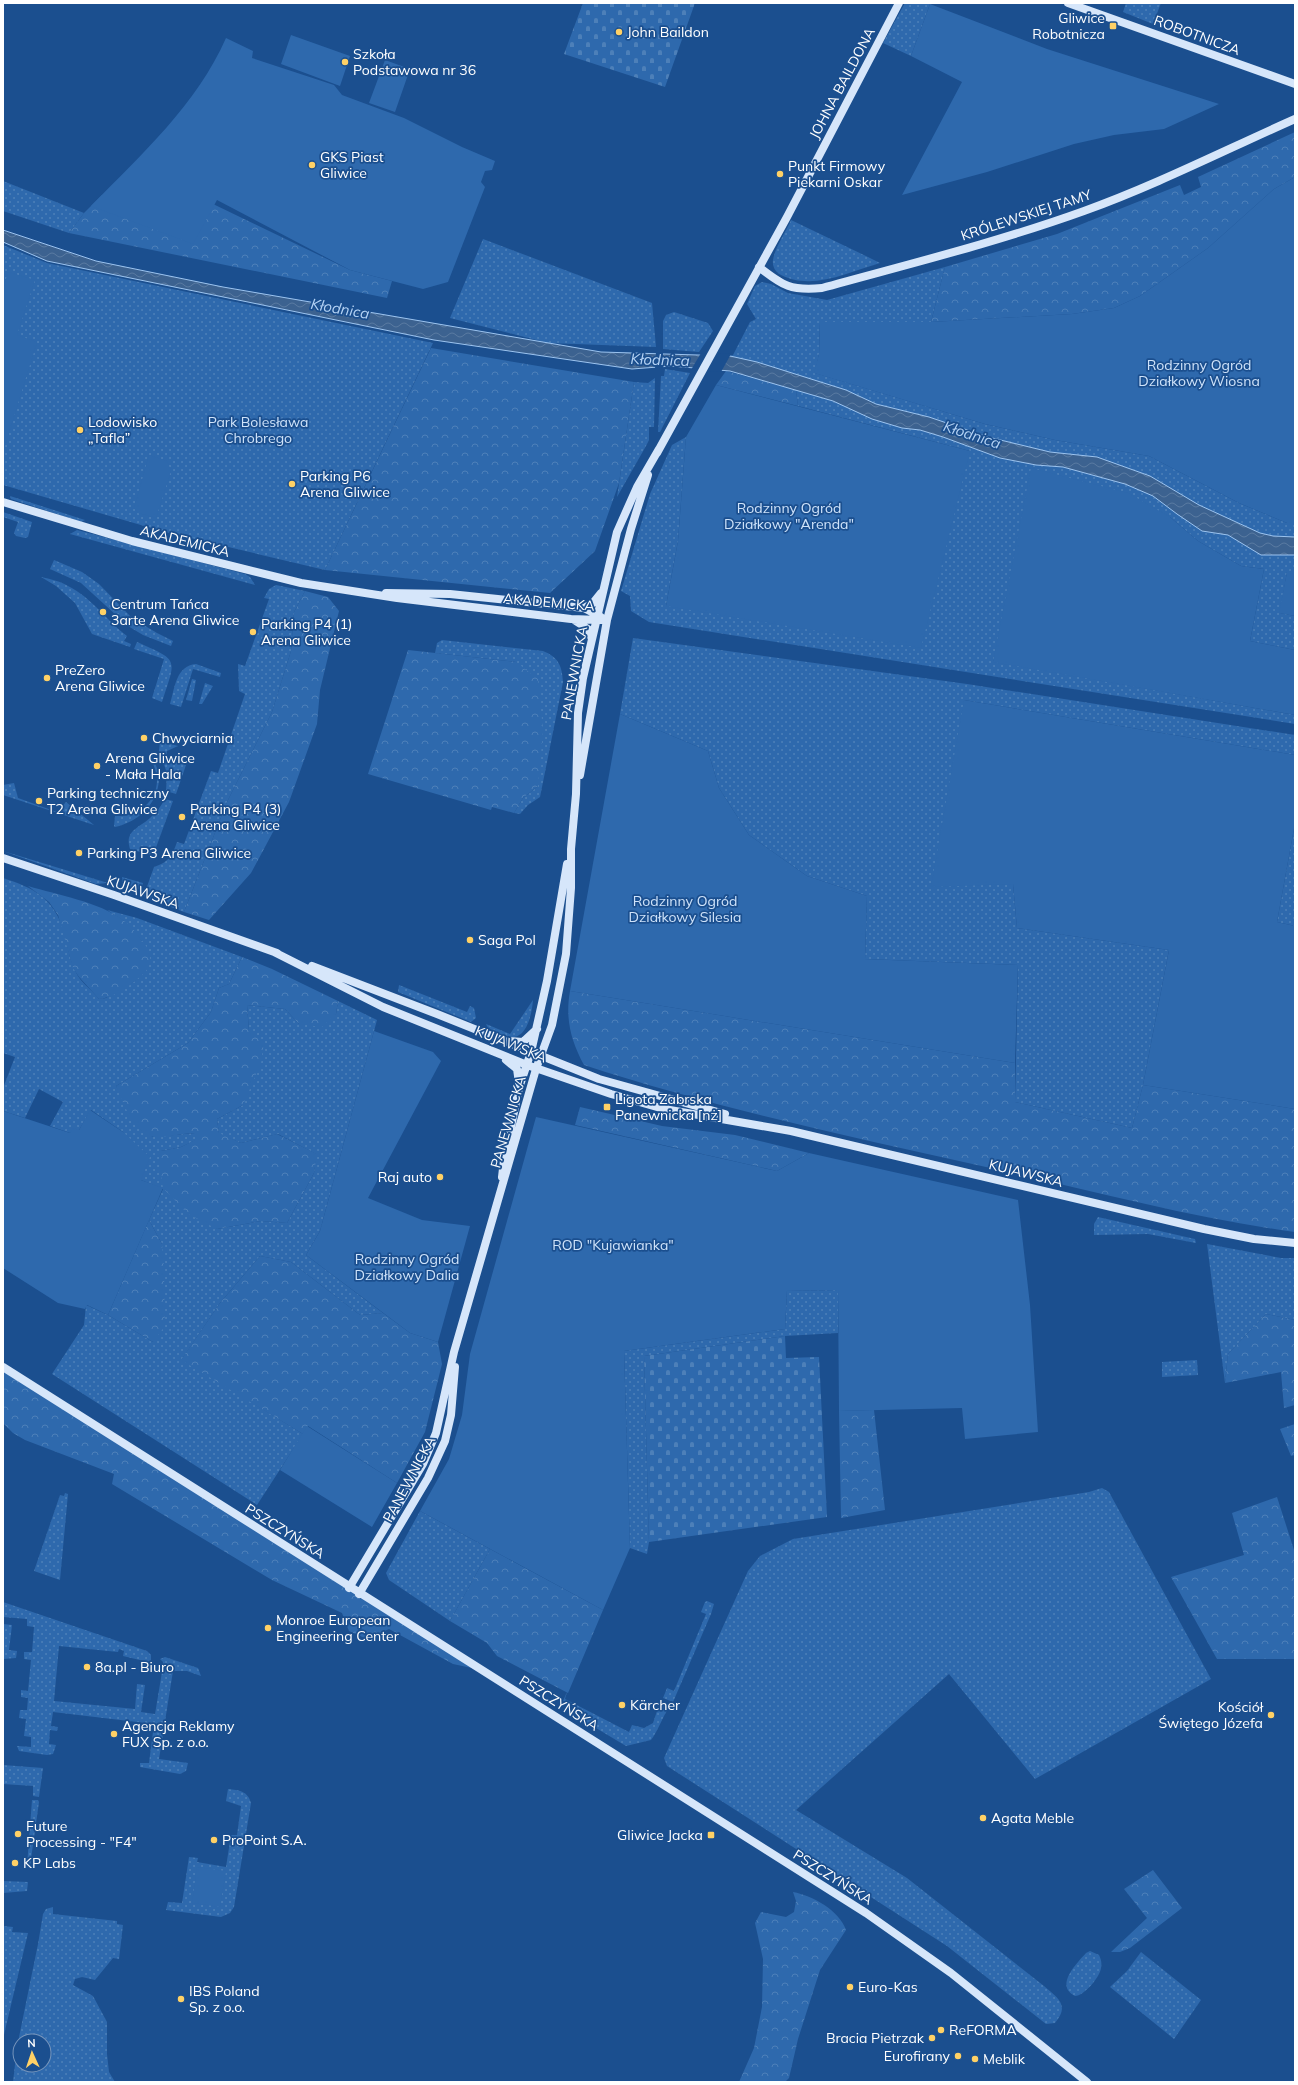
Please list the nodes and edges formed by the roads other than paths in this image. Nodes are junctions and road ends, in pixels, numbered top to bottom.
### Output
1 (899, 3) edge
2 (1068, 3) edge
3 (1295, 84) edge
4 (1295, 119) edge
5 (759, 267) junction
6 (728, 323) joint
7 (659, 449) junction
8 (3, 502) edge
9 (602, 593) junction
10 (363, 594) junction
11 (584, 608) junction
12 (597, 617) junction
13 (571, 619) junction
14 (607, 620) junction
15 (592, 639) junction
16 (576, 794) junction
17 (571, 849) junction
18 (3, 858) edge
19 (274, 952) junction
20 (537, 1029) junction
21 (503, 1041) junction
22 (531, 1052) junction
23 (498, 1053) junction
24 (541, 1056) junction
25 (527, 1065) junction
26 (536, 1069) junction
27 (519, 1088) junction
28 (752, 1123) junction
29 (501, 1190) junction
30 (1295, 1243) edge
31 (457, 1344) junction
32 (3, 1367) edge
33 (349, 1588) junction
34 (359, 1594) junction
35 (1088, 2082) edge

1 - 5 street, JOHNA BAILDONA
2 - 3 street, ROBOTNICZA
4 - 5 street, KRÓLEWSKIEJ TAMY
5 - 6 street, JOHNA BAILDONA
6 - 7 street, PANEWNICKA
7 - 9 street, PANEWNICKA
7 - 14 street, PANEWNICKA
8 - 10 street, AKADEMICKA
9 - 11 street
9 - 12 street, PANEWNICKA
10 - 11 street, AKADEMICKA
10 - 13 street, AKADEMICKA
11 - 12 street, AKADEMICKA
12 - 13 street, AKADEMICKA
12 - 14 street, AKADEMICKA
12 - 15 street, PANEWNICKA
13 - 15 street
14 - 16 street, PANEWNICKA
15 - 16 street, PANEWNICKA
16 - 17 street, PANEWNICKA
17 - 20 street, PANEWNICKA
17 - 24 street, PANEWNICKA
18 - 19 street, KUJAWSKA
19 - 21 street, KUJAWSKA
19 - 23 street, KUJAWSKA
20 - 21 street
20 - 22 street, PANEWNICKA
21 - 22 street, KUJAWSKA
22 - 24 street, KUJAWSKA
22 - 25 street, PANEWNICKA
23 - 25 street, KUJAWSKA
23 - 27 street
24 - 26 street, PANEWNICKA
24 - 28 street, KUJAWSKA
25 - 26 street, KUJAWSKA
25 - 27 street, PANEWNICKA
26 - 28 street, KUJAWSKA
26 - 29 street, PANEWNICKA
27 - 29 street, PANEWNICKA
28 - 30 street, KUJAWSKA
29 - 31 street, PANEWNICKA
31 - 33 street, PANEWNICKA
31 - 34 street, PANEWNICKA
32 - 33 street, PSZCZYŃSKA
33 - 34 street, PSZCZYŃSKA
34 - 35 street, PSZCZYŃSKA

